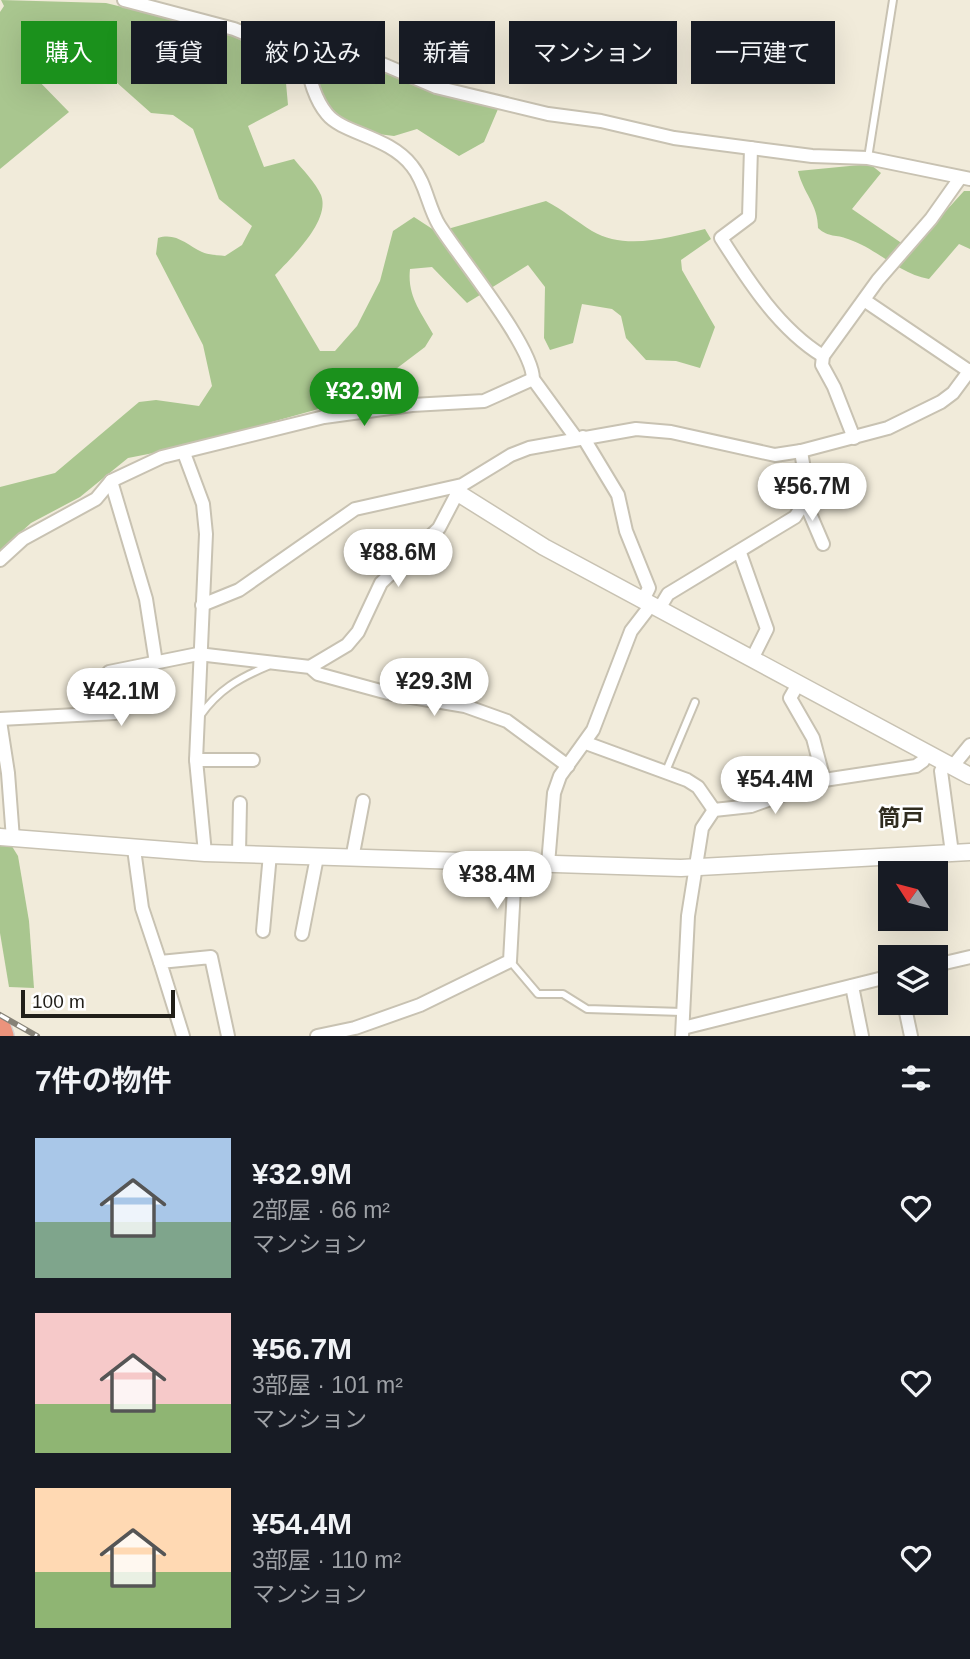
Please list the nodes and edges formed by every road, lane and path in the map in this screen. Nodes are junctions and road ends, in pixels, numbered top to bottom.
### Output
1 (124, 0) edge
2 (893, 0) edge
3 (241, 32) edge
4 (385, 65) edge
5 (313, 84) edge
6 (751, 148) junction
7 (868, 158) junction
8 (965, 178) edge
9 (863, 300) junction
10 (823, 356) junction
11 (970, 371) edge
12 (533, 379) junction
13 (580, 437) junction
14 (854, 438) junction
15 (801, 452) junction
16 (184, 453) junction
17 (111, 481) junction
18 (460, 489) junction
19 (806, 502) junction
20 (822, 544) dead end
21 (740, 553) junction
22 (0, 560) edge
23 (202, 605) junction
24 (651, 605) junction
25 (198, 654) junction
26 (752, 659) junction
27 (156, 663) junction
28 (275, 663) junction
29 (310, 667) junction
30 (798, 684) junction
31 (695, 702) dead end
32 (0, 720) edge
33 (197, 720) junction
34 (586, 743) junction
35 (970, 745) edge
36 (928, 753) junction
37 (196, 760) junction
38 (253, 760) dead end
39 (949, 765) junction
40 (568, 766) junction
41 (666, 771) junction
42 (970, 776) edge
43 (824, 780) junction
44 (363, 801) dead end
45 (240, 803) dead end
46 (714, 810) junction
47 (6, 838) edge
48 (134, 849) junction
49 (970, 852) edge
50 (205, 853) junction
51 (239, 853) junction
52 (952, 853) junction
53 (270, 854) junction
54 (317, 857) junction
55 (352, 859) junction
56 (511, 863) junction
57 (548, 864) junction
58 (695, 867) junction
59 (263, 931) dead end
60 (302, 934) dead end
61 (970, 959) edge
62 (510, 961) junction
63 (160, 962) junction
64 (948, 963) edge
65 (878, 979) edge
66 (852, 986) junction
67 (682, 1012) junction
68 (907, 1015) edge
69 (0, 1030) edge
70 (682, 1032) edge
71 (2, 1036) edge
72 (183, 1036) edge
73 (229, 1036) edge
74 (317, 1036) edge
75 (862, 1036) edge
76 (911, 1036) edge

1 - 3 street
2 - 7 lane
4 - 6 street
5 - 12 street
6 - 7 street
6 - 10 street
7 - 8 street
8 - 9 street
9 - 10 street
9 - 11 street
10 - 14 street
11 - 14 street
12 - 13 street
12 - 16 street
13 - 15 street
13 - 18 street
13 - 24 street
14 - 15 street
15 - 19 street
16 - 17 street
16 - 23 street
17 - 22 street
17 - 27 street
18 - 23 street
18 - 24 street
18 - 29 street
19 - 20 street
19 - 21 street
21 - 24 street
21 - 26 street
23 - 25 street
24 - 26 street
24 - 34 street
25 - 27 street
25 - 28 street
25 - 33 street
26 - 30 street
27 - 32 street
28 - 29 street
28 - 33 lane
29 - 40 street
30 - 36 street
30 - 43 street
31 - 41 lane
32 - 47 street
33 - 37 street
34 - 40 street
34 - 41 street
35 - 39 street
36 - 39 street
36 - 43 street
37 - 38 street
37 - 50 street
39 - 42 street
39 - 52 street
40 - 57 street
41 - 46 street
43 - 46 street
44 - 55 street
45 - 51 street
46 - 58 street
47 - 48 street
48 - 50 street
48 - 63 street
49 - 52 street
50 - 51 street
51 - 53 street
52 - 58 street
53 - 54 street
53 - 59 street
54 - 55 street
54 - 60 street
55 - 56 street
56 - 57 street
56 - 62 street
57 - 58 street
58 - 67 street
61 - 64 street
62 - 67 lane
62 - 74 street
63 - 72 street
63 - 73 street
65 - 66 street
66 - 70 street
66 - 75 street
67 - 70 street
68 - 76 street
69 - 71 highway

